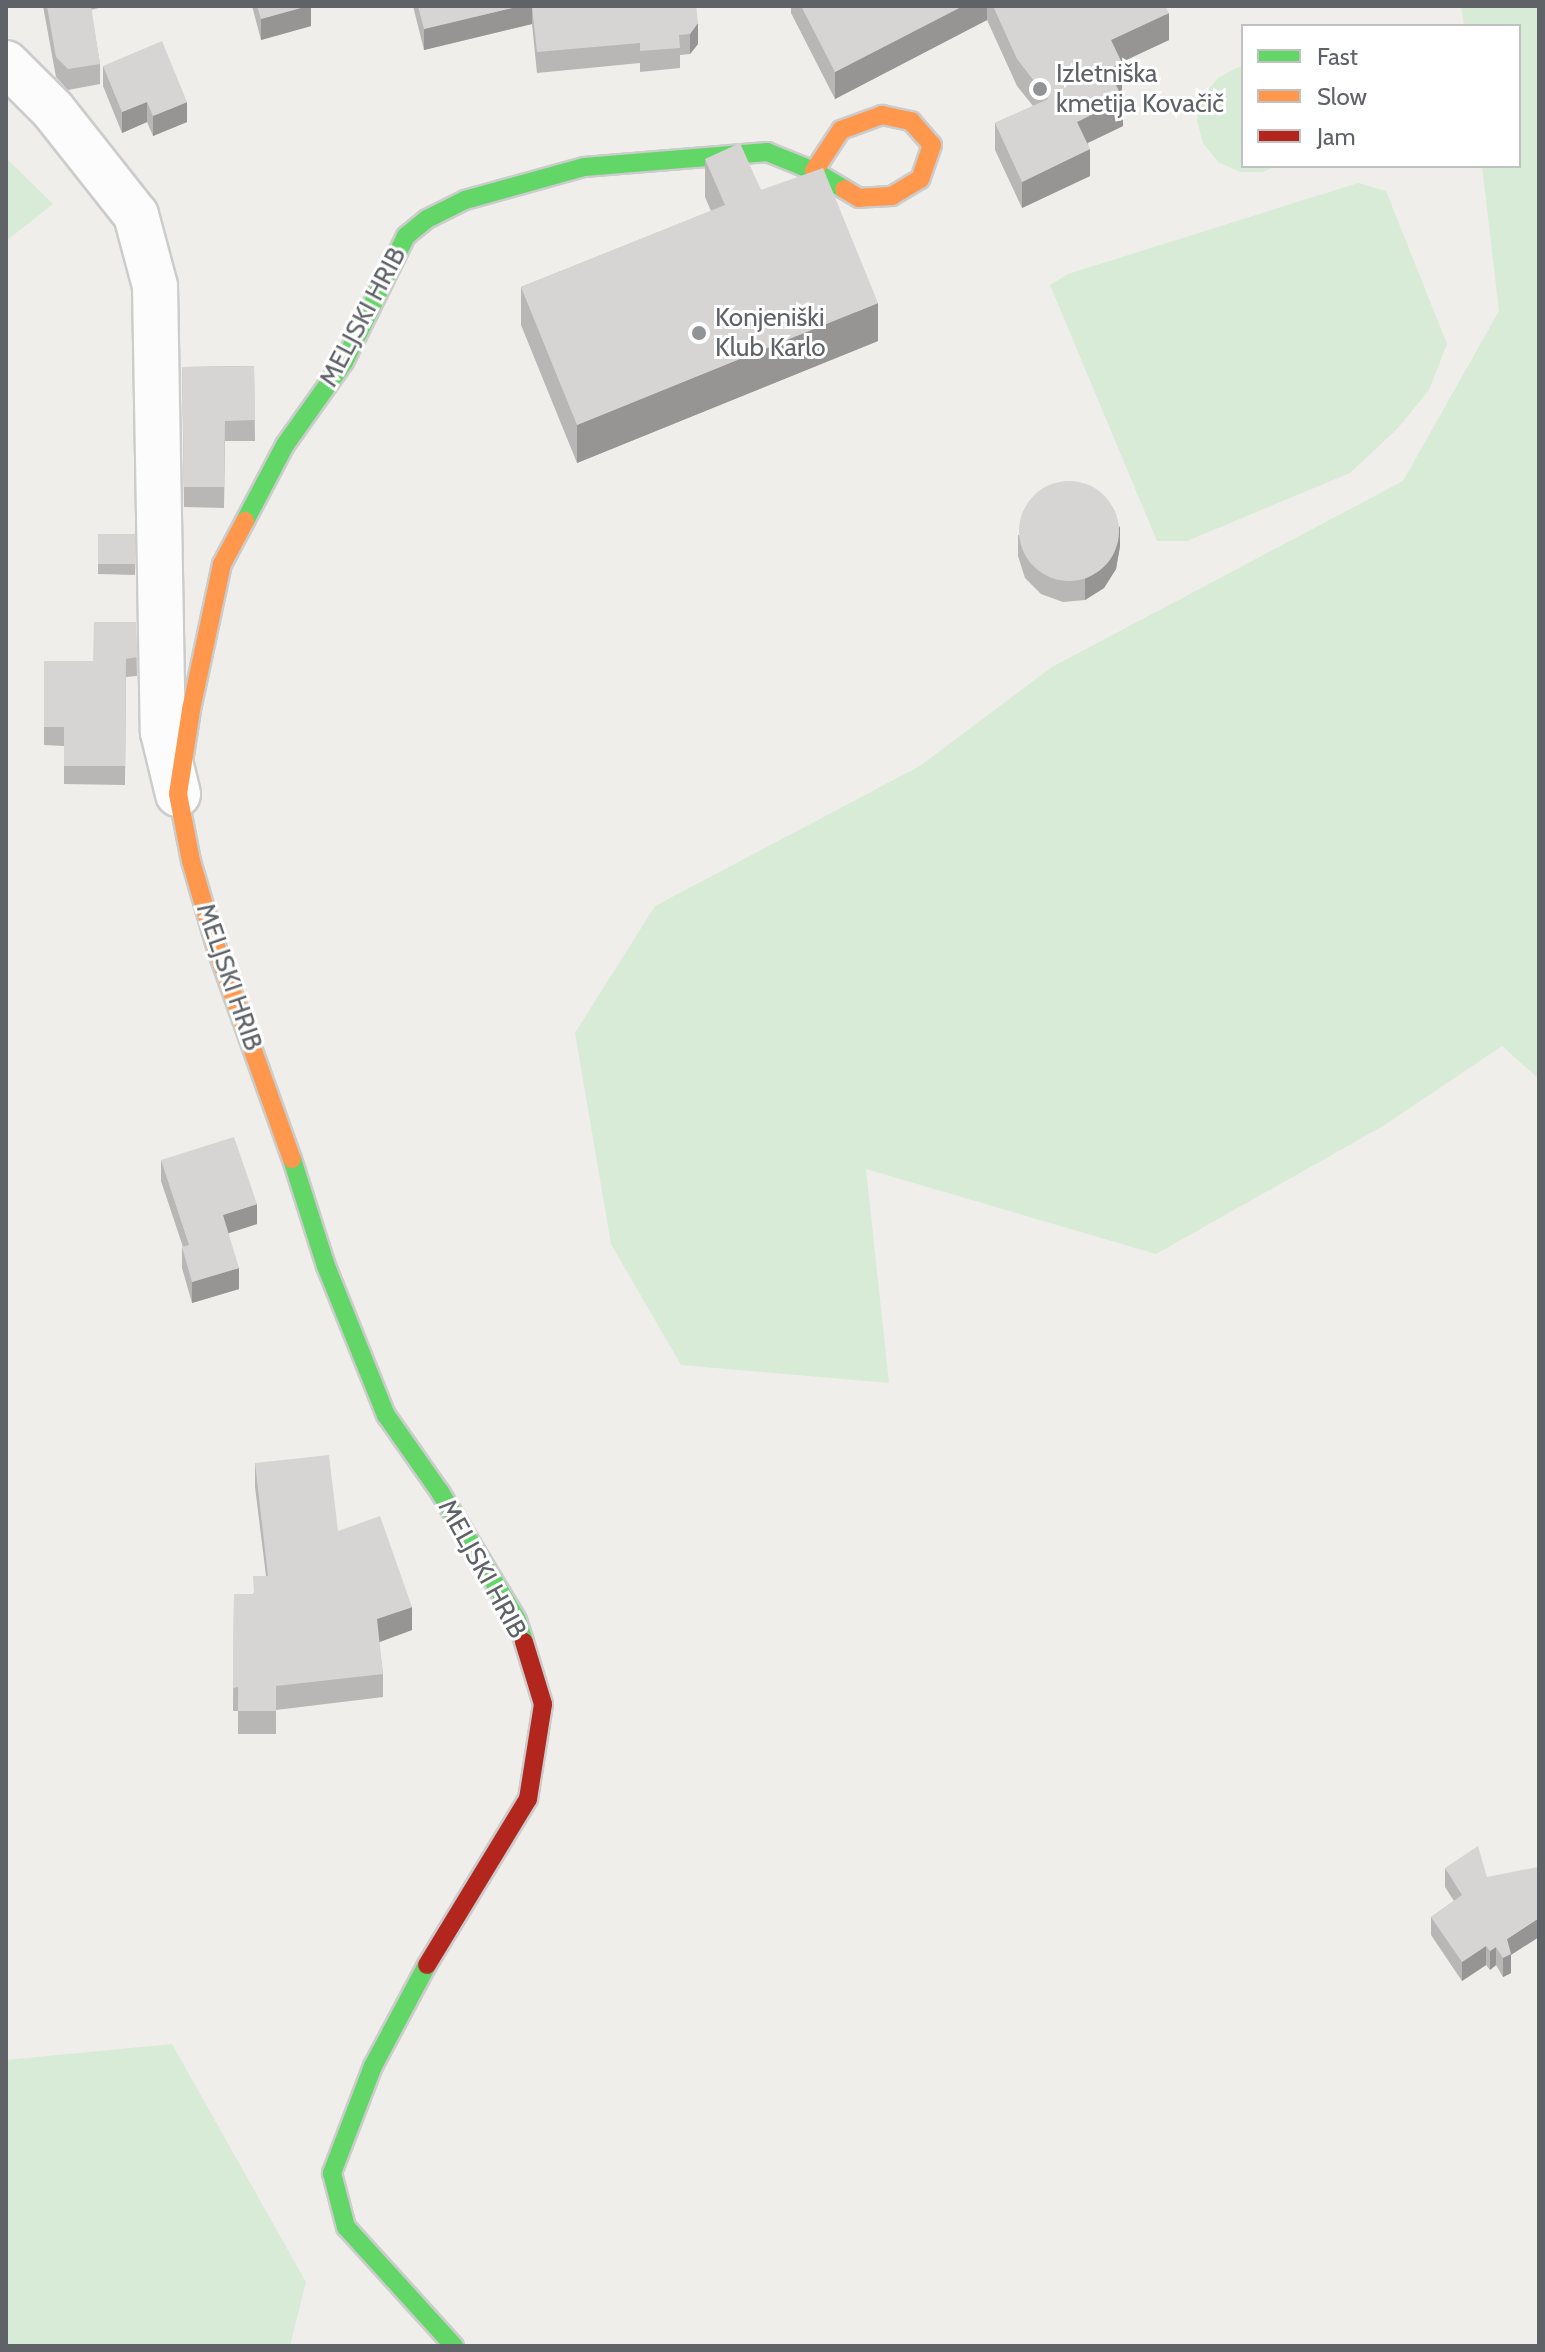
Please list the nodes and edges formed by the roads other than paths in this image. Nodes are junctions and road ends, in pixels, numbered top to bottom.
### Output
1 (6, 63) edge
2 (814, 171) junction
3 (178, 794) junction
4 (454, 2346) edge

1 - 3 street, MELJSKI HRIB
2 - 2 street, MELJSKI HRIB
2 - 3 street, MELJSKI HRIB
3 - 4 street, MELJSKI HRIB

